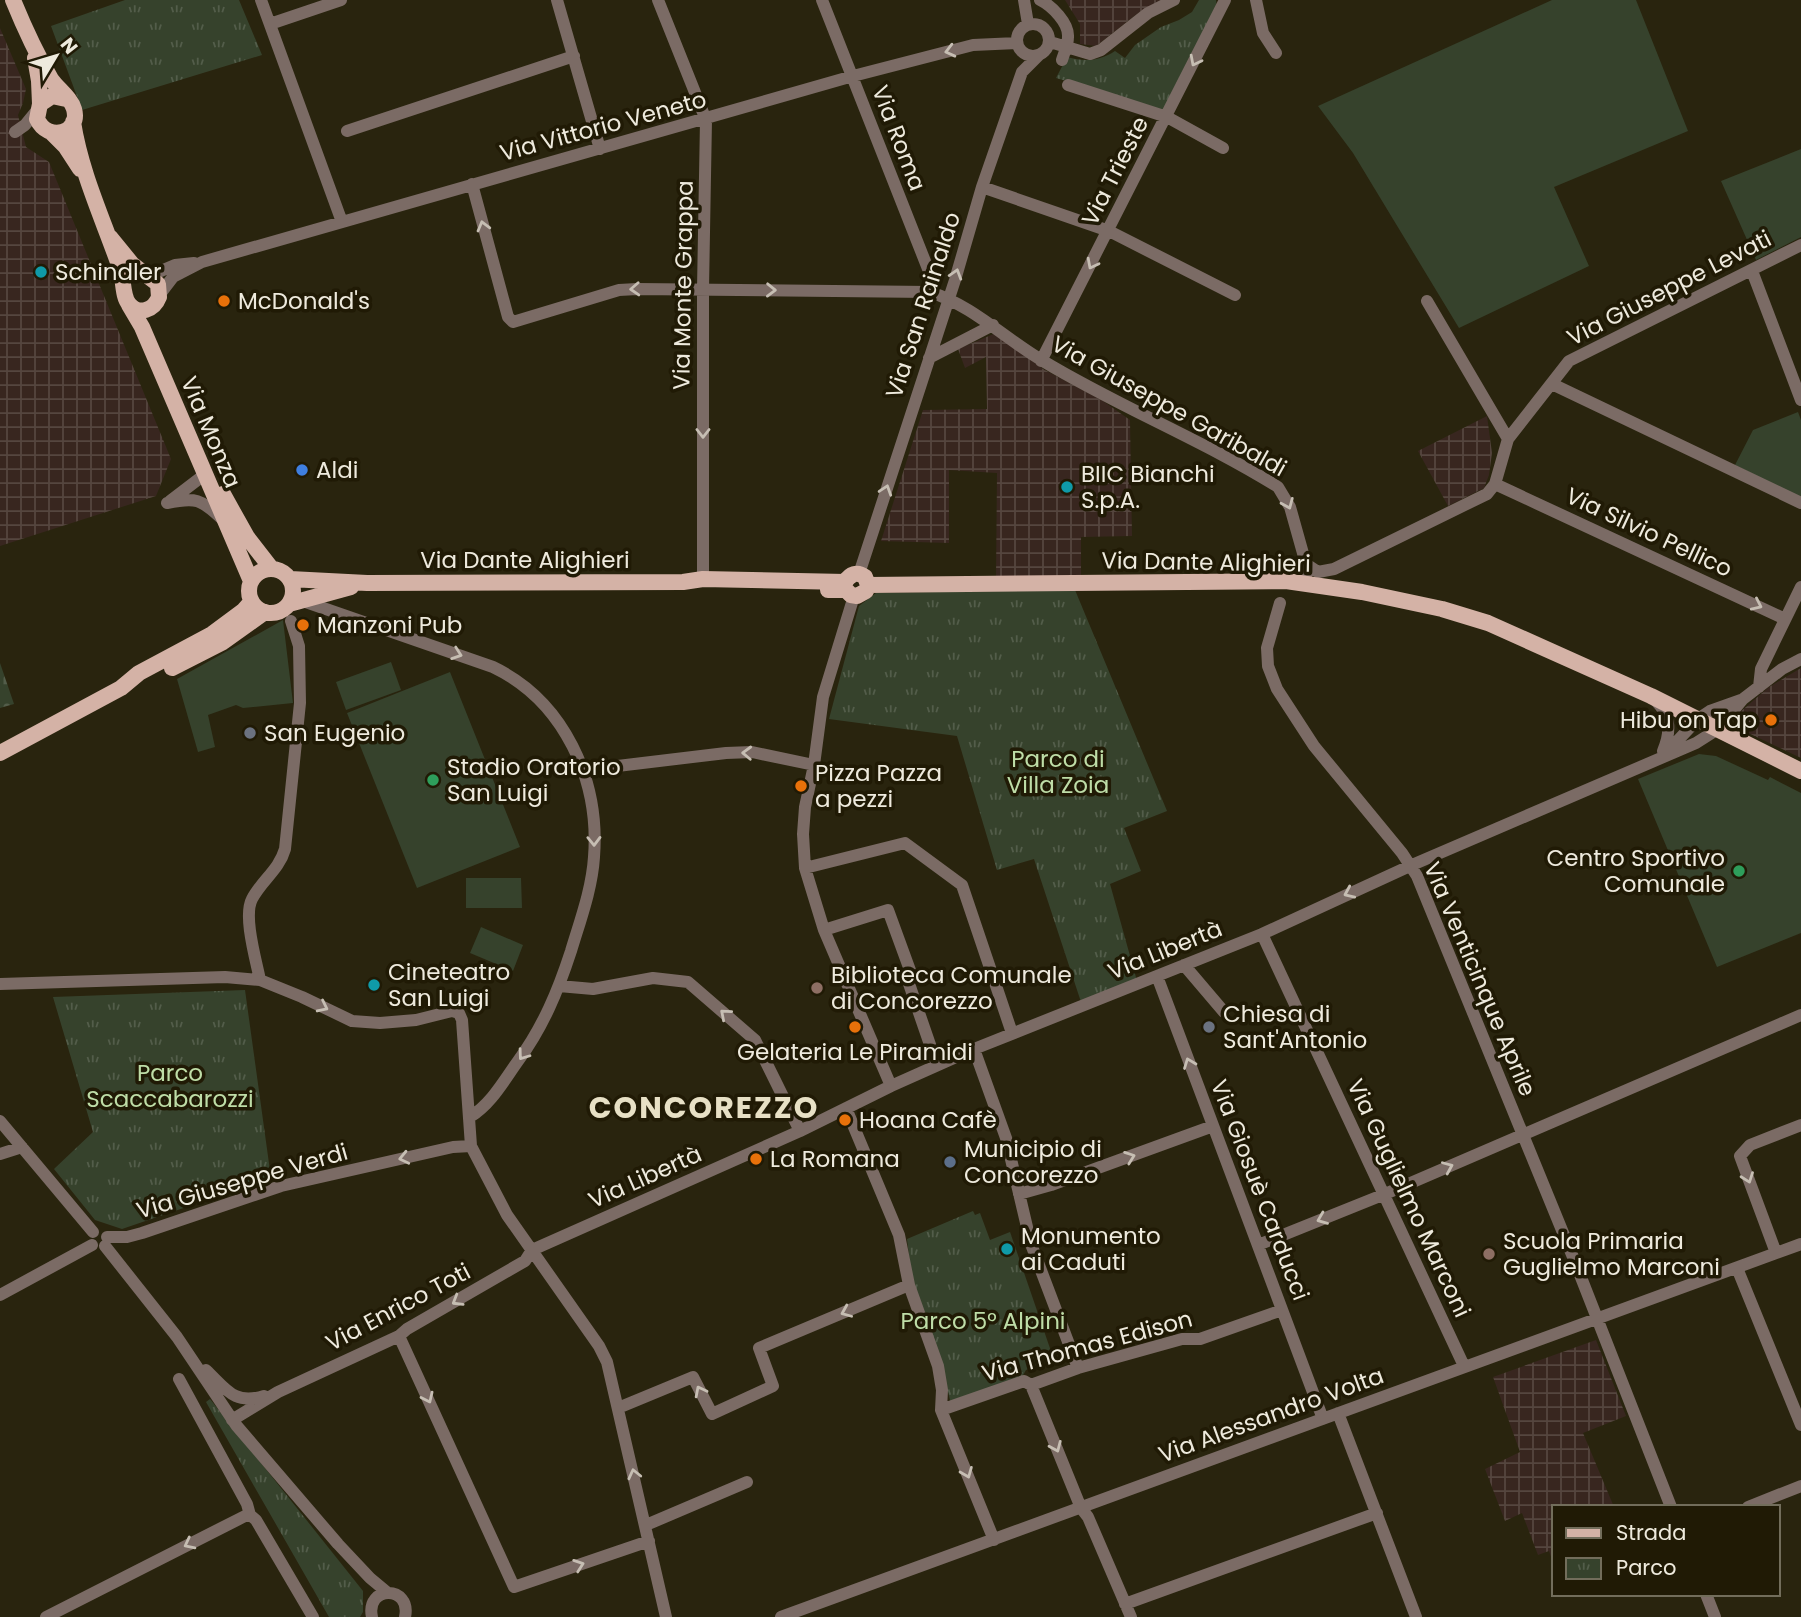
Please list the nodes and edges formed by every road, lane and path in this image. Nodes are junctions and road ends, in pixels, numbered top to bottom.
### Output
1 (13, 0) edge
2 (261, 0) edge
3 (341, 0) edge
4 (557, 0) edge
5 (659, 0) edge
6 (822, 0) edge
7 (1024, 0) edge
8 (1043, 0) edge
9 (1174, 0) edge
10 (1225, 0) edge
11 (1256, 0) edge
12 (270, 24) junction
13 (1028, 24) junction
14 (1049, 42) junction
15 (1017, 43) junction
16 (32, 46) junction
17 (1066, 48) junction
18 (1276, 54) dead end
19 (1039, 55) junction
20 (574, 56) junction
21 (1062, 61) dead end
22 (853, 76) junction
23 (1068, 85) dead end
24 (66, 99) junction
25 (39, 106) junction
26 (1167, 117) junction
27 (706, 120) junction
28 (73, 122) junction
29 (347, 131) dead end
30 (49, 132) junction
31 (1223, 148) dead end
32 (600, 149) junction
33 (85, 177) junction
34 (472, 184) junction
35 (982, 187) junction
36 (342, 222) junction
37 (1109, 231) junction
38 (110, 237) junction
39 (1801, 245) edge
40 (202, 262) junction
41 (1752, 271) junction
42 (147, 276) junction
43 (703, 289) junction
44 (930, 292) junction
45 (126, 295) junction
46 (1235, 295) dead end
47 (948, 299) junction
48 (157, 300) junction
49 (1427, 302) dead end
50 (993, 325) junction
51 (929, 358) junction
52 (1041, 360) junction
53 (1552, 384) junction
54 (1801, 400) edge
55 (1508, 439) junction
56 (204, 475) junction
57 (1495, 484) junction
58 (1801, 503) edge
59 (225, 523) junction
60 (1307, 564) junction
61 (271, 568) junction
62 (290, 579) junction
63 (703, 579) junction
64 (251, 581) junction
65 (683, 582) junction
66 (367, 583) junction
67 (1304, 583) junction
68 (854, 586) junction
69 (1801, 587) edge
70 (294, 602) junction
71 (1280, 603) dead end
72 (258, 607) junction
73 (1786, 619) junction
74 (291, 621) dead end
75 (1801, 659) edge
76 (1759, 687) junction
77 (1651, 696) junction
78 (1743, 699) junction
79 (1698, 719) junction
80 (1718, 729) junction
81 (0, 753) edge
82 (1661, 758) junction
83 (814, 765) junction
84 (584, 771) junction
85 (1801, 771) edge
86 (1412, 865) junction
87 (805, 868) junction
88 (824, 930) junction
89 (1262, 934) junction
90 (1184, 965) junction
91 (1157, 976) junction
92 (260, 980) junction
93 (0, 984) edge
94 (559, 986) junction
95 (1224, 1012) dead end
96 (1801, 1015) edge
97 (1012, 1033) junction
98 (974, 1049) junction
99 (937, 1065) junction
100 (891, 1086) junction
101 (846, 1108) junction
102 (470, 1117) junction
103 (0, 1121) edge
104 (1801, 1125) edge
105 (1213, 1126) junction
106 (800, 1131) junction
107 (1522, 1135) junction
108 (471, 1146) junction
109 (22, 1147) junction
110 (0, 1154) edge
111 (1019, 1194) junction
112 (1385, 1194) junction
113 (99, 1240) junction
114 (1801, 1244) edge
115 (1258, 1245) junction
116 (532, 1250) junction
117 (1776, 1253) junction
118 (1737, 1268) junction
119 (909, 1285) junction
120 (0, 1295) edge
121 (1282, 1310) junction
122 (1597, 1318) junction
123 (399, 1336) junction
124 (187, 1351) junction
125 (1464, 1366) junction
126 (1078, 1368) junction
127 (179, 1379) dead end
128 (1031, 1385) junction
129 (278, 1392) junction
130 (618, 1408) junction
131 (942, 1410) junction
132 (1338, 1413) junction
133 (1323, 1419) junction
134 (232, 1420) junction
135 (1801, 1425) edge
136 (747, 1482) dead end
137 (1801, 1486) edge
138 (1670, 1505) edge
139 (1753, 1505) edge
140 (1081, 1508) junction
141 (1377, 1513) junction
142 (250, 1515) junction
143 (646, 1525) junction
144 (994, 1540) junction
145 (649, 1541) junction
146 (362, 1569) junction
147 (388, 1592) junction
148 (1707, 1596) edge
149 (373, 1601) junction
150 (1125, 1604) junction
151 (410, 1616) edge
152 (46, 1617) edge
153 (313, 1617) edge
154 (372, 1617) edge
155 (666, 1617) edge
156 (780, 1617) edge
157 (1131, 1617) edge
158 (1416, 1617) edge
159 (1715, 1617) edge

1 - 16 main road
2 - 12 street
3 - 12 street
4 - 20 street
5 - 27 street, Via Monte Grappa
6 - 22 street, Via Roma
7 - 13 street
8 - 17 street
9 - 17 street
10 -> 26 street, Via Trieste
11 - 18 street
12 - 36 street
13 - 14 street
13 - 15 street
14 - 17 street
14 - 19 street
15 - 19 street
15 -> 22 street, Via Vittorio Veneto
16 - 24 main road
16 - 25 main road
17 - 21 street
19 - 35 street, Via San Rainaldo
20 - 29 street
20 - 32 street
22 - 27 street, Via Vittorio Veneto
22 - 44 street, Via Roma
23 - 26 street
24 - 25 main road
24 - 28 main road
25 - 30 main road
25 - 30 street
26 - 31 street
26 - 37 street, Via Trieste
27 - 32 street, Via Vittorio Veneto
27 - 43 street, Via Monte Grappa
28 - 30 main road
28 - 33 main road, Via Monza
30 - 33 main road, Via Monza
32 - 34 street, Via Vittorio Veneto
33 - 38 main road, Via Monza
34 - 36 street, Via Vittorio Veneto
43 -> 34 street
35 - 37 street
47 -> 35 street, Via San Rainaldo
36 - 40 street, Via Vittorio Veneto
37 - 46 street
37 -> 52 street, Via Trieste
38 - 42 main road, Via Monza
38 - 45 main road, Via Monza
39 - 41 street, Via Giuseppe Levati
40 - 42 street, Via Vittorio Veneto
40 - 48 street, Via Vittorio Veneto
41 - 53 street, Via Giuseppe Levati
41 - 54 street
42 - 45 main road
42 - 48 main road, Via Monza
43 -> 44 street
43 -> 63 street, Via Monte Grappa
44 - 47 street, Via Giuseppe Garibaldi
45 - 48 main road
45 - 56 main road, Via Monza
47 - 50 street, Via Giuseppe Garibaldi
47 - 51 street, Via San Rainaldo
48 - 61 main road, Via Monza
49 - 55 street
50 - 51 street
50 - 52 street, Via Giuseppe Garibaldi
68 -> 51 street, Via San Rainaldo
52 -> 60 street, Via Giuseppe Garibaldi
53 - 55 street, Via Giuseppe Levati
53 - 58 street
55 - 57 street
56 - 59 main road, Via Monza
56 - 59 street
57 - 60 street
57 -> 73 street, Via Silvio Pellico
59 - 64 main road, Via Monza
60 - 67 street, Via Giuseppe Garibaldi
61 - 62 main road
61 - 64 main road
62 - 66 main road, Via Dante Alighieri
62 - 70 main road
63 - 65 main road, Via Dante Alighieri
63 - 68 main road, Via Dante Alighieri
64 - 72 main road
65 - 66 main road, Via Dante Alighieri
65 - 68 main road, Via Dante Alighieri
66 - 70 main road, Via Dante Alighieri
67 - 68 main road, Via Dante Alighieri
67 - 77 main road, Via Dante Alighieri
68 - 83 street, Via San Rainaldo
69 - 73 street
70 - 72 main road
70 -> 84 street
71 - 86 street, Via Venticinque Aprile
72 - 81 main road
73 - 76 street
74 - 92 street
75 - 76 street
76 - 78 street
77 - 79 main road, Via Dante Alighieri
77 - 82 street
78 - 79 street
78 - 80 street
79 - 80 main road, Via Dante Alighieri
79 - 82 street, Via Libertà
80 - 82 street, Via Libertà
80 - 85 main road, Via Dante Alighieri
82 - 86 street, Via Libertà
83 -> 84 street
83 - 87 street, Via San Rainaldo
84 -> 94 street
86 -> 89 street, Via Libertà
86 - 107 street, Via Venticinque Aprile
87 - 88 street, Via San Rainaldo
87 - 97 street
88 - 99 street
88 - 100 street, Via San Rainaldo
89 - 90 street, Via Libertà
89 - 112 street, Via Guglielmo Marconi
90 - 91 street, Via Libertà
90 - 95 street
91 - 97 street, Via Libertà
105 -> 91 street, Via Giosuè Carducci
92 - 93 street
92 -> 102 street
94 -> 102 street
106 -> 94 street
96 - 107 street
97 - 98 street, Via Libertà
98 - 99 street, Via Libertà
98 - 111 street
99 - 100 street, Via Libertà
100 - 101 street, Via Libertà
101 - 106 street, Via Libertà
101 - 119 street
102 - 108 street
103 - 109 street
104 -> 117 street
111 -> 105 street
105 - 115 street, Via Giosuè Carducci
106 - 116 street, Via Libertà
112 -> 107 street
107 - 122 street, Via Venticinque Aprile
108 -> 113 street, Via Giuseppe Verdi
108 - 116 street
109 - 110 street
109 - 113 street
111 - 126 street
112 -> 115 street
112 - 125 street, Via Guglielmo Marconi
113 - 120 street
113 - 124 street
114 - 117 street, Via Alessandro Volta
115 - 121 street, Via Giosuè Carducci
116 -> 123 street, Via Enrico Toti
116 - 130 street
117 - 118 street, Via Alessandro Volta
118 - 122 street, Via Alessandro Volta
118 - 135 street
119 -> 130 street
119 - 131 street
121 - 126 street, Via Thomas Edison
121 - 133 street, Via Giosuè Carducci
122 - 125 street, Via Alessandro Volta
122 - 138 street, Via Venticinque Aprile
123 - 129 street, Via Enrico Toti
123 -> 145 street
124 - 129 street, Via Enrico Toti
124 - 134 street
125 - 132 street, Via Alessandro Volta
126 - 128 street, Via Thomas Edison
127 - 142 street
128 - 131 street, Via Thomas Edison
128 -> 140 street
129 - 134 street, Via Enrico Toti
143 -> 130 street
131 -> 144 street
132 - 133 street, Via Alessandro Volta
132 - 141 street
133 - 140 street, Via Alessandro Volta
134 - 146 street
136 - 143 street
137 - 139 street
140 - 144 street, Via Alessandro Volta
140 - 150 street
141 - 150 street
141 - 158 street
142 -> 152 street
142 - 153 street
143 - 145 street
144 - 156 street, Via Alessandro Volta
145 - 155 street
146 - 147 street
146 - 149 street
147 - 149 street
147 - 151 street
148 - 159 street
149 - 154 street
150 - 157 street

